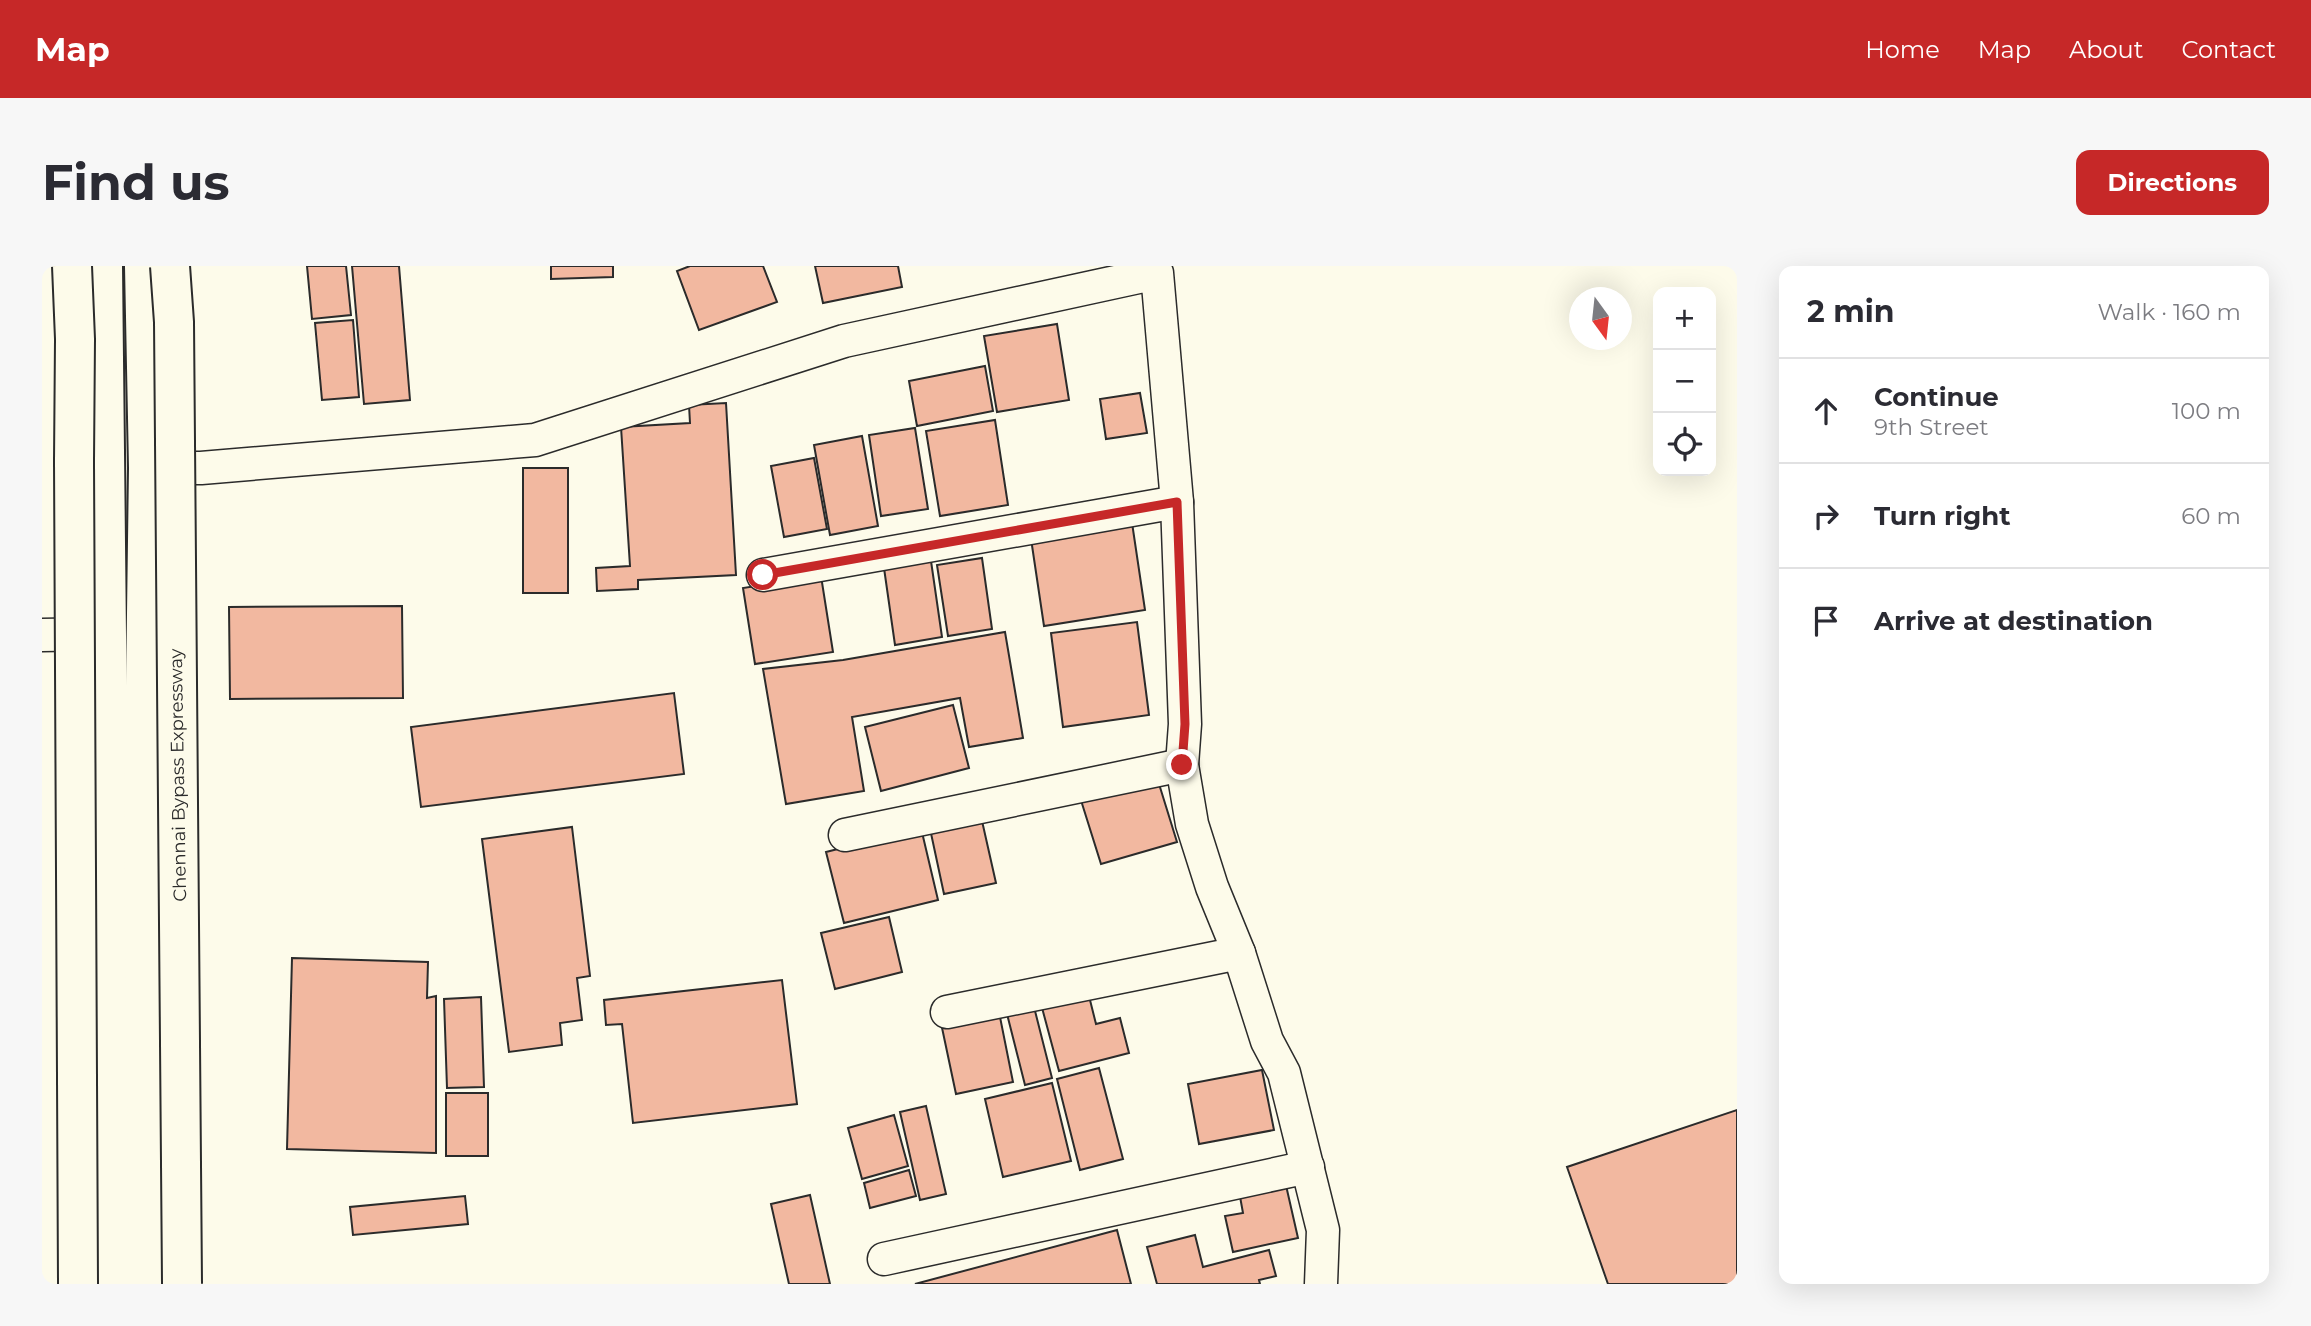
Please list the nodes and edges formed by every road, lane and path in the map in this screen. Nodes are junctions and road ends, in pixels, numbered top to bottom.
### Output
1 (72, 266) edge
2 (103, 266) edge
3 (144, 266) edge
4 (170, 266) edge
5 (148, 468) junction
6 (1177, 502) junction
7 (763, 575) dead end
8 (105, 633) junction
9 (42, 635) edge
10 (1182, 765) junction
11 (845, 835) dead end
12 (1239, 953) junction
13 (947, 1012) dead end
14 (1308, 1167) junction
15 (884, 1259) dead end
16 (78, 1284) edge
17 (114, 1284) edge
18 (148, 1284) edge
19 (182, 1284) edge
20 (1321, 1284) edge

1 - 16 main road, bridge
2 - 8 main road
3 - 5 main road
4 - 19 main road, Chennai Bypass Expressway, bridge
5 - 6 street
5 - 18 main road
6 - 7 street
6 - 10 street
8 - 9 street
8 - 17 main road
10 - 11 street
10 - 12 street
12 - 13 street
12 - 14 street
14 - 15 street
14 - 20 street

